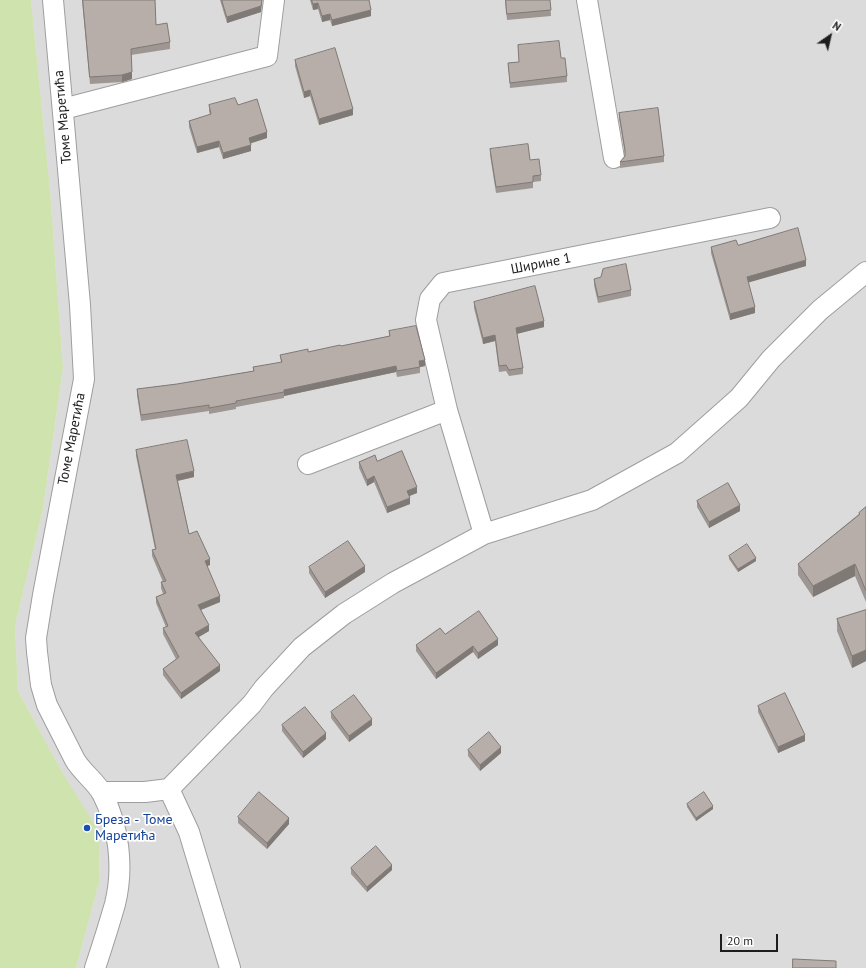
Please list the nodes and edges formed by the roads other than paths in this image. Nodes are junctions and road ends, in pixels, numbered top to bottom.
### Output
1 (53, 0) edge
2 (274, 0) edge
3 (587, 0) edge
4 (63, 109) junction
5 (614, 158) dead end
6 (770, 218) dead end
7 (866, 272) edge
8 (448, 410) junction
9 (308, 464) dead end
10 (484, 534) junction
11 (169, 788) junction
12 (101, 792) junction
13 (95, 968) edge
14 (230, 968) edge

1 - 4 street, Томе Маретића
2 - 4 street
3 - 5 street
4 - 12 street, Томе Маретића
6 - 8 street, Ширине 1
7 - 10 street
8 - 9 street
8 - 10 street, Ширине 1
10 - 11 street
11 - 12 street
11 - 14 street
12 - 13 street, Томе Маретића

